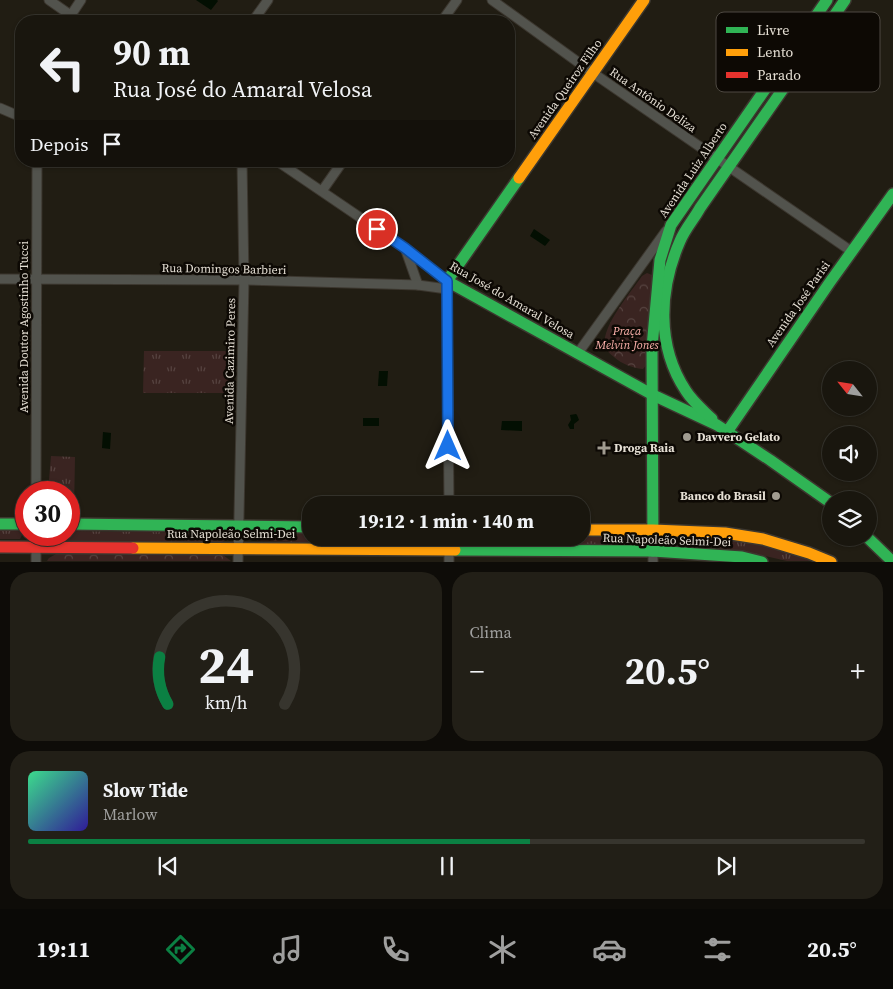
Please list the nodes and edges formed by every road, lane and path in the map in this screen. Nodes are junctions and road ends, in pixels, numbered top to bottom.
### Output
1 (49, 0) edge
2 (81, 0) edge
3 (268, 0) edge
4 (457, 0) edge
5 (492, 0) edge
6 (644, 0) edge
7 (827, 0) edge
8 (845, 0) edge
9 (819, 12) edge
10 (837, 12) edge
11 (65, 15) edge
12 (70, 15) edge
13 (257, 15) edge
14 (446, 15) edge
15 (513, 15) edge
16 (515, 17) edge
17 (593, 73) junction
18 (762, 92) edge
19 (781, 92) edge
20 (0, 108) edge
21 (15, 114) edge
22 (716, 158) junction
23 (37, 167) edge
24 (242, 167) edge
25 (286, 167) edge
26 (339, 167) edge
27 (728, 167) junction
28 (322, 191) junction
29 (893, 194) edge
30 (671, 225) junction
31 (405, 248) junction
32 (852, 251) junction
33 (37, 278) junction
34 (0, 279) edge
35 (244, 280) junction
36 (418, 285) junction
37 (447, 285) junction
38 (578, 354) junction
39 (653, 395) junction
40 (717, 425) junction
41 (727, 432) junction
42 (36, 481) edge
43 (448, 496) edge
44 (822, 497) edge
45 (0, 524) edge
46 (15, 524) edge
47 (80, 524) edge
48 (240, 526) junction
49 (302, 527) edge
50 (590, 530) edge
51 (653, 530) junction
52 (322, 546) edge
53 (449, 546) edge
54 (496, 546) edge
55 (876, 546) edge
56 (0, 547) edge
57 (36, 547) junction
58 (238, 548) junction
59 (653, 556) edge
60 (36, 562) edge
61 (238, 562) edge
62 (449, 562) edge
63 (762, 562) edge
64 (831, 562) edge
65 (893, 562) edge

1 - 11 street
2 - 12 street
3 - 13 street
4 - 14 street
5 - 15 street, Rua Antônio Deliza
6 - 17 main road, Avenida Queiroz Filho
7 - 9 main road, Avenida Luiz Alberto
8 - 10 main road
16 - 17 street, Rua Antônio Deliza
17 - 22 street, Rua Antônio Deliza
17 - 37 main road, Avenida Queiroz Filho
18 - 22 main road, Avenida Luiz Alberto
19 - 27 main road
20 - 21 street
22 - 27 street, Rua Antônio Deliza
22 - 30 main road, Avenida Luiz Alberto
23 - 33 street, Avenida Doutor Agostinho Tucci
24 - 35 street, Avenida Cazimiro Peres
25 - 28 street, Rua José do Amaral Velosa
26 - 28 street
27 - 32 street, Rua Antônio Deliza
27 - 40 main road, Rua José do Amaral Velosa
28 - 31 street, Rua José do Amaral Velosa
29 - 32 main road, Avenida José Parisi
30 - 38 street
30 - 39 main road, Avenida Luiz Alberto
31 - 36 street
31 - 37 street, Rua José do Amaral Velosa
32 - 41 main road, Avenida José Parisi
33 - 34 street, Rua Domingos Barbieri
33 - 35 street, Rua Domingos Barbieri
33 - 42 street, Avenida Doutor Agostinho Tucci
35 - 36 street, Rua Domingos Barbieri
35 - 48 street, Avenida Cazimiro Peres
36 - 37 street, Rua Domingos Barbieri
37 - 38 main road, Rua José do Amaral Velosa
37 - 43 street
38 - 39 main road, Rua José do Amaral Velosa
39 - 40 main road, Rua José do Amaral Velosa
39 - 51 main road, Avenida Luiz Alberto
40 - 41 main road, Rua José do Amaral Velosa
41 - 44 main road, Rua José do Amaral Velosa
45 - 46 main road
47 - 48 main road, Rua Napoleão Selmi-Dei
48 - 49 main road, Rua Napoleão Selmi-Dei
48 - 58 street, Avenida Cazimiro Peres
50 - 51 main road, Rua Napoleão Selmi-Dei
51 - 59 main road, Avenida Luiz Alberto
51 - 64 main road, Rua Napoleão Selmi-Dei
52 - 58 main road, Rua Napoleão Selmi-Dei
53 - 62 street
54 - 59 main road, Rua Napoleão Selmi-Dei
55 - 65 main road
56 - 57 main road, Rua Napoleão Selmi-Dei
57 - 58 main road, Rua Napoleão Selmi-Dei
57 - 60 street
58 - 61 street, Avenida Cazimiro Peres
59 - 63 main road, Rua Napoleão Selmi-Dei

